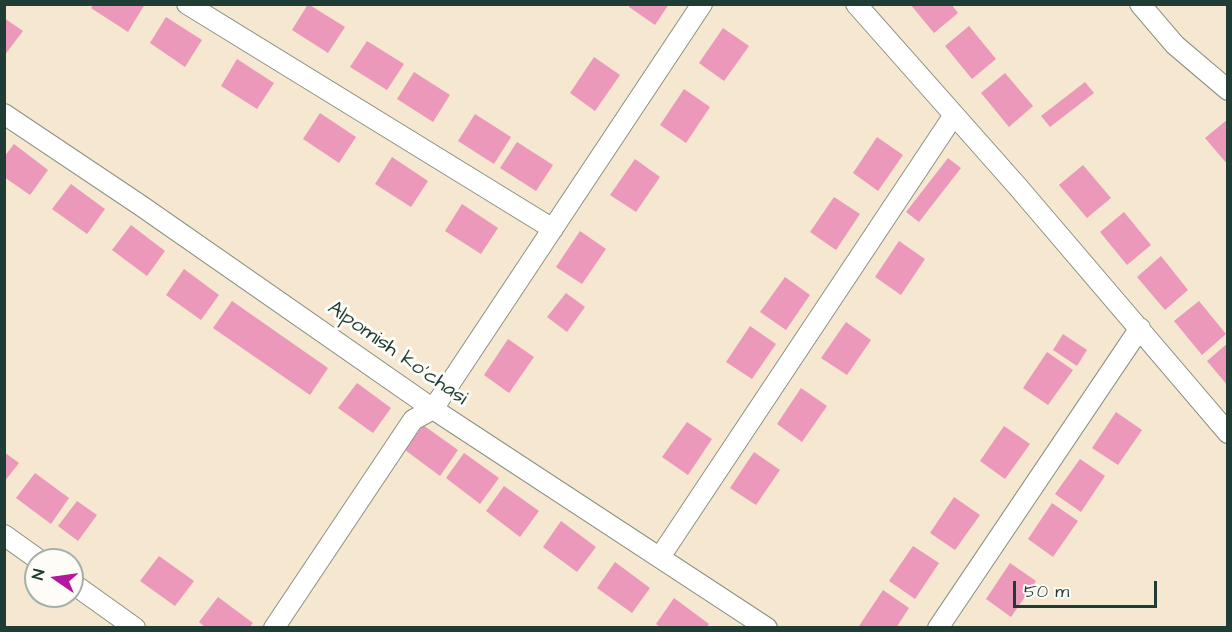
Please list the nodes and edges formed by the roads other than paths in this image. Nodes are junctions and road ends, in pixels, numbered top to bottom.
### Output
1 (187, 4) edge
2 (702, 4) edge
3 (856, 4) edge
4 (1140, 4) edge
5 (1227, 90) edge
6 (4, 114) edge
7 (954, 115) junction
8 (553, 229) junction
9 (1140, 328) junction
10 (433, 409) junction
11 (1227, 433) edge
12 (4, 536) edge
13 (24, 550) edge
14 (660, 557) junction
15 (84, 591) edge
16 (135, 627) edge
17 (274, 627) edge
18 (767, 627) edge
19 (938, 627) edge

1 - 8 street
2 - 8 street
3 - 7 street
4 - 5 street
6 - 10 street, Alpomish ko'chasi
7 - 9 street
7 - 14 street
8 - 10 street
9 - 11 street
9 - 19 street
10 - 14 street, Alpomish ko'chasi
10 - 17 street
12 - 13 street
14 - 18 street, Alpomish ko'chasi
15 - 16 street

